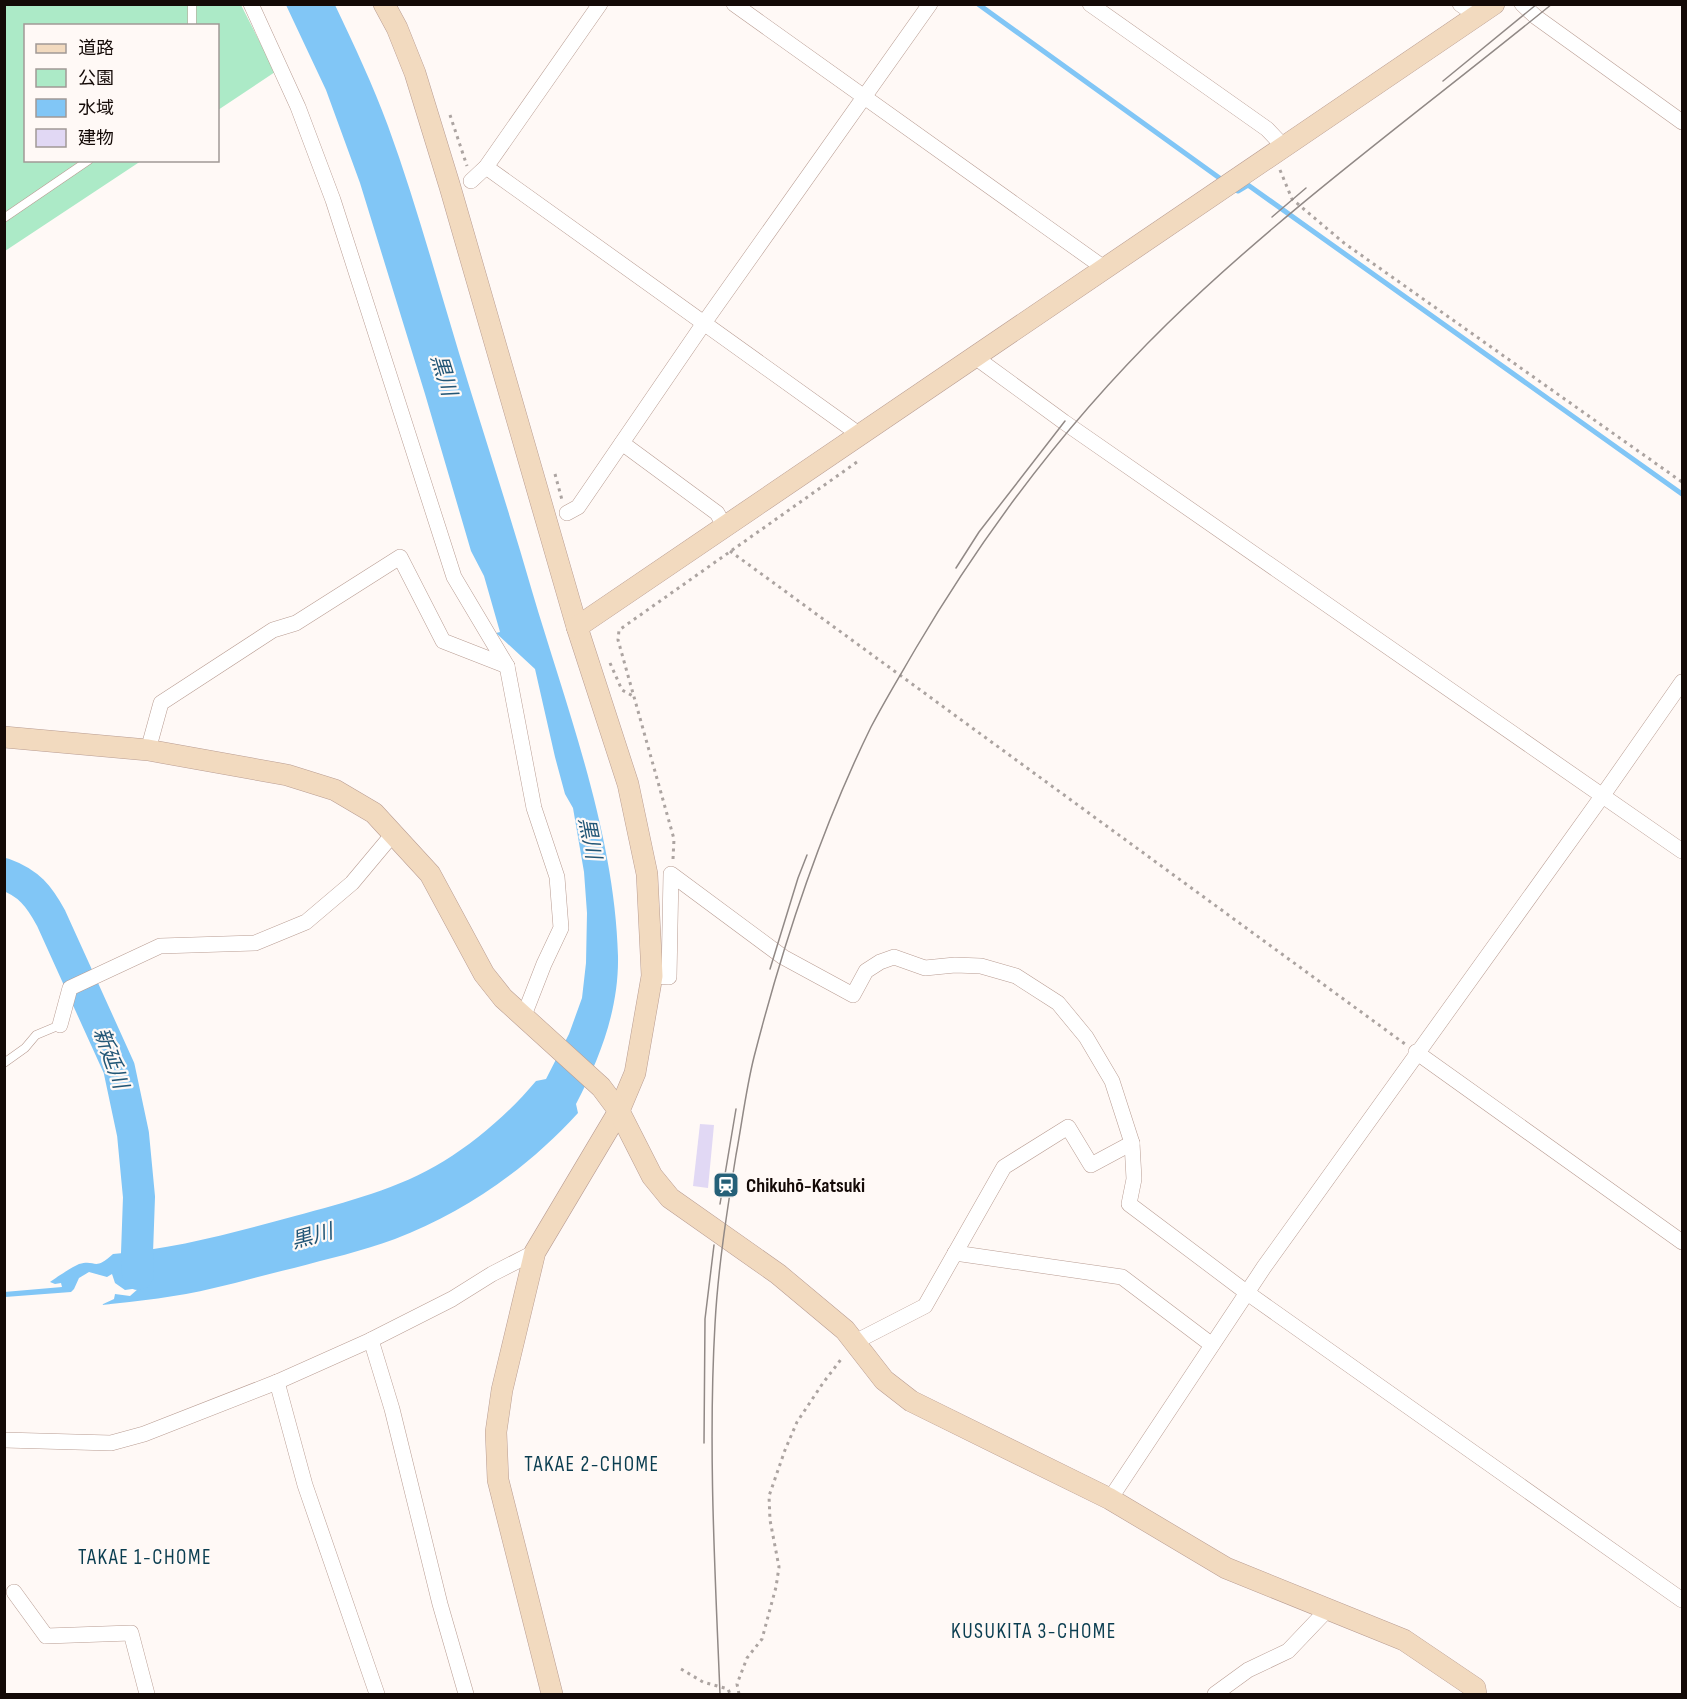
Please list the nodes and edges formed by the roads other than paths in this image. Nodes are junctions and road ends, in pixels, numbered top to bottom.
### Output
1 (192, 4) edge
2 (251, 4) edge
3 (384, 4) edge
4 (600, 4) edge
5 (734, 4) edge
6 (930, 4) edge
7 (1090, 4) edge
8 (1522, 4) edge
9 (1477, 8) edge
10 (192, 24) edge
11 (865, 97) junction
12 (1683, 122) edge
13 (1279, 151) junction
14 (86, 162) edge
15 (486, 167) junction
16 (471, 181) dead end
17 (4, 218) edge
18 (1104, 268) junction
19 (704, 323) junction
20 (975, 357) junction
21 (860, 435) junction
22 (622, 443) junction
23 (567, 513) dead end
24 (725, 527) junction
25 (577, 627) junction
26 (507, 666) junction
27 (1683, 682) edge
28 (4, 737) edge
29 (148, 750) junction
30 (1603, 795) junction
31 (393, 834) junction
32 (1683, 851) edge
33 (652, 976) junction
34 (60, 1025) joint
35 (531, 1025) junction
36 (1416, 1052) junction
37 (4, 1063) edge
38 (619, 1111) junction
39 (1132, 1143) junction
40 (1683, 1242) edge
41 (535, 1252) junction
42 (955, 1253) junction
43 (1246, 1292) junction
44 (371, 1340) junction
45 (855, 1342) junction
46 (1212, 1345) junction
47 (277, 1382) junction
48 (4, 1440) edge
49 (1110, 1499) junction
50 (14, 1592) dead end
51 (1683, 1600) edge
52 (1328, 1609) junction
53 (1478, 1692) edge
54 (147, 1695) edge
55 (377, 1695) edge
56 (466, 1695) edge
57 (552, 1695) edge
58 (1215, 1695) edge

1 - 10 lane
2 - 26 street
3 - 25 street
4 - 15 street
5 - 11 street
6 - 11 street
7 - 13 street
8 - 12 street
9 - 13 street
11 - 18 street
11 - 19 street
13 - 18 street
14 - 17 lane
15 - 16 street
15 - 19 street
18 - 20 street
19 - 21 street
19 - 22 street
20 - 21 street
20 - 30 street
21 - 24 street
22 - 23 street
22 - 24 street
24 - 25 street
25 - 33 street
26 - 29 street
26 - 35 street
27 - 30 street
28 - 29 street
29 - 31 street
30 - 32 street
30 - 36 street
31 - 34 street
31 - 35 street
33 - 38 street
33 - 39 street
34 - 37 lane
35 - 38 street
36 - 40 street
36 - 43 street
38 - 41 street
38 - 45 street
39 - 42 street
39 - 43 street
41 - 44 street
41 - 57 street
42 - 45 street
42 - 46 street
43 - 46 street
43 - 51 street
44 - 47 street
44 - 56 street
45 - 49 street
46 - 49 street
47 - 48 street
47 - 55 street
49 - 52 street
50 - 54 street
52 - 53 street
52 - 58 street

